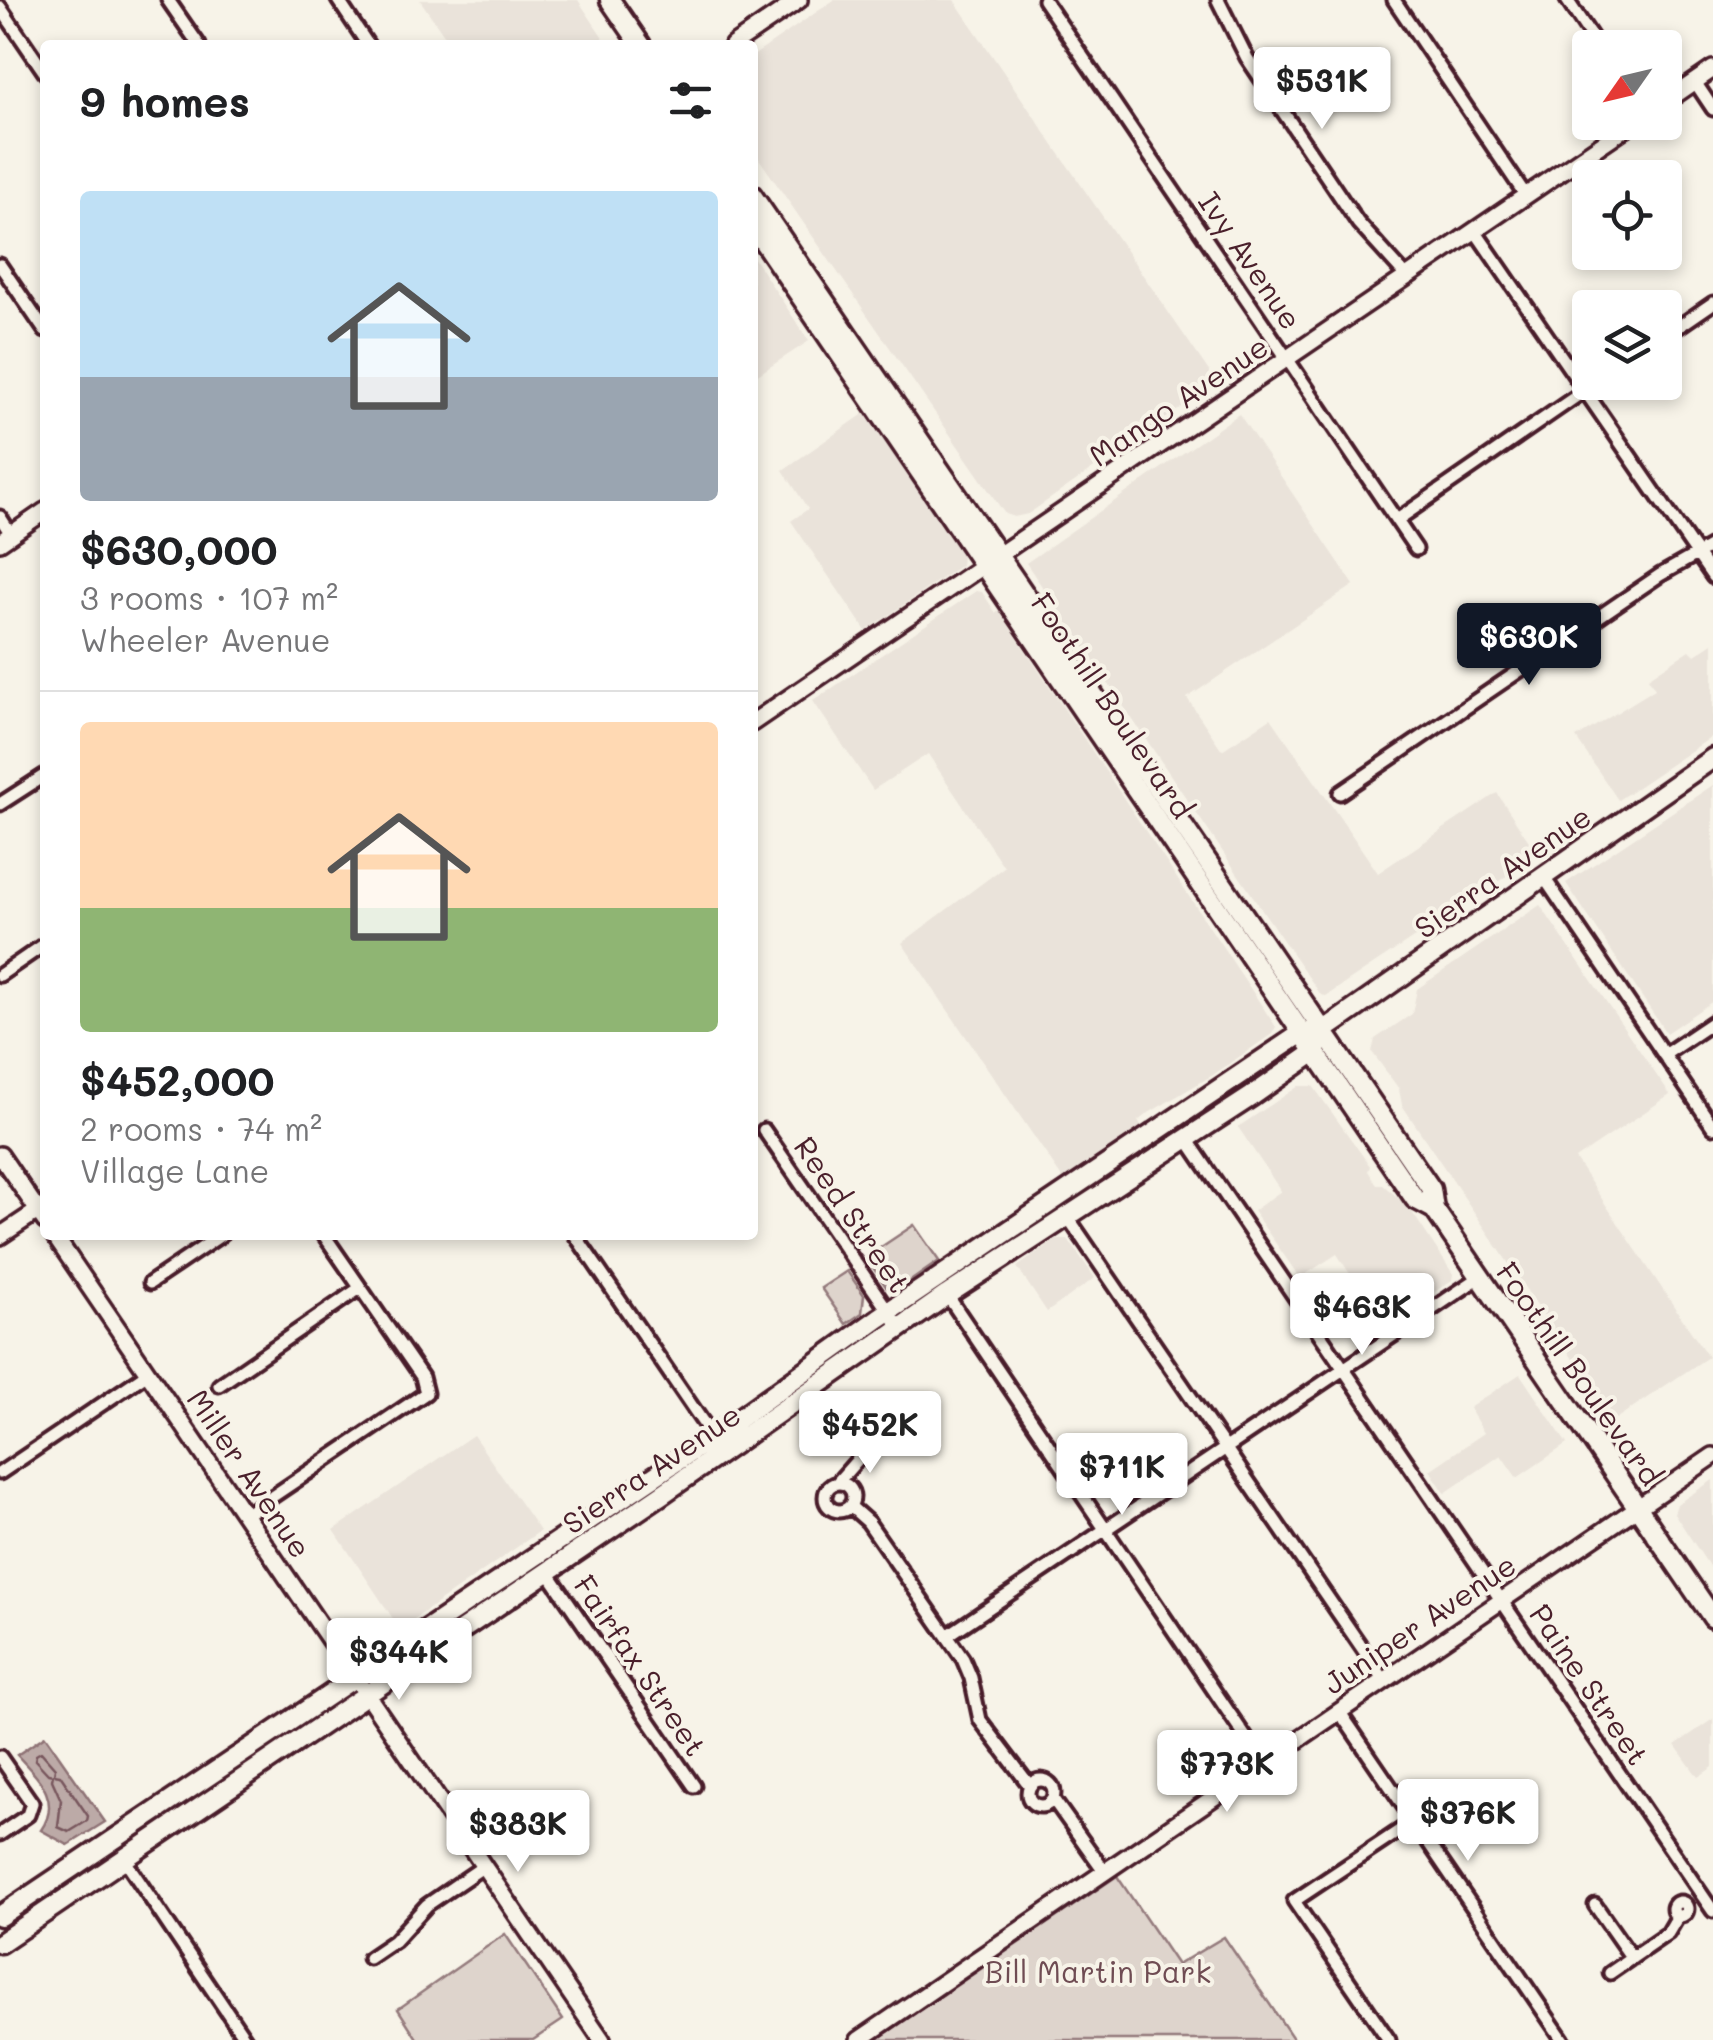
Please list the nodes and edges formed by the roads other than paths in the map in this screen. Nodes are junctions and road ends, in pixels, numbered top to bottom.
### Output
1 (168, 0) edge
2 (338, 0) edge
3 (610, 0) edge
4 (799, 0) edge
5 (1044, 0) edge
6 (1218, 0) edge
7 (1394, 0) edge
8 (1566, 0) edge
9 (0, 7) edge
10 (1587, 30) edge
11 (196, 40) edge
12 (365, 40) edge
13 (637, 40) edge
14 (740, 40) edge
15 (40, 66) edge
16 (1713, 69) edge
17 (1694, 82) junction
18 (1682, 90) edge
19 (1713, 109) edge
20 (1608, 140) edge
21 (1526, 196) junction
22 (758, 205) edge
23 (1475, 231) junction
24 (758, 233) edge
25 (0, 265) edge
26 (1407, 277) junction
27 (1713, 303) edge
28 (40, 324) edge
29 (1682, 324) edge
30 (847, 348) junction
31 (1287, 359) junction
32 (1572, 360) edge
33 (1572, 400) edge
34 (1601, 400) edge
35 (40, 514) edge
36 (0, 517) edge
37 (1397, 520) junction
38 (6, 538) edge
39 (1713, 545) edge
40 (1416, 549) dead end
41 (1698, 555) junction
42 (991, 560) junction
43 (1713, 577) edge
44 (758, 718) edge
45 (1713, 758) edge
46 (40, 777) edge
47 (1340, 793) dead end
48 (2, 799) edge
49 (1543, 876) junction
50 (40, 947) edge
51 (0, 975) edge
52 (1713, 1022) edge
53 (1323, 1032) junction
54 (1302, 1033) junction
55 (1314, 1052) junction
56 (1664, 1055) junction
57 (1713, 1127) edge
58 (764, 1130) dead end
59 (1187, 1140) junction
60 (0, 1155) edge
61 (40, 1209) edge
62 (1434, 1209) junction
63 (40, 1215) edge
64 (1067, 1216) junction
65 (0, 1236) edge
66 (57, 1240) edge
67 (213, 1240) edge
68 (327, 1240) edge
69 (578, 1240) edge
70 (1480, 1277) junction
71 (150, 1283) dead end
72 (360, 1288) junction
73 (947, 1296) junction
74 (895, 1320) junction
75 (1344, 1368) junction
76 (148, 1372) junction
77 (219, 1385) dead end
78 (712, 1437) junction
79 (881, 1444) dead end
80 (1226, 1448) junction
81 (1713, 1456) edge
82 (0, 1472) edge
83 (837, 1483) junction
84 (850, 1506) junction
85 (1638, 1506) junction
86 (244, 1515) junction
87 (1105, 1529) junction
88 (547, 1571) junction
89 (1503, 1599) junction
90 (1713, 1618) edge
91 (947, 1636) junction
92 (354, 1677) junction
93 (1384, 1680) junction
94 (366, 1694) junction
95 (1339, 1711) junction
96 (0, 1757) edge
97 (1264, 1763) junction
98 (694, 1786) dead end
99 (1414, 1822) junction
100 (0, 1834) edge
101 (124, 1859) junction
102 (484, 1866) junction
103 (1105, 1872) junction
104 (1701, 1893) junction
105 (1594, 1905) dead end
106 (1713, 1911) edge
107 (0, 1916) edge
108 (0, 1944) edge
109 (368, 1958) dead end
110 (1632, 1958) junction
111 (1610, 1973) dead end
112 (246, 2040) edge
113 (602, 2040) edge
114 (859, 2040) edge
115 (1389, 2040) edge
116 (1563, 2040) edge

1 - 11 street
2 - 12 street
3 - 13 main road
4 - 14 street
5 - 31 street, Ivy Avenue
6 - 26 street
7 - 21 street
8 - 10 street
9 - 15 street
16 - 17 street
17 - 18 street
17 - 19 street
20 - 21 street, Mango Avenue
21 - 23 street, Mango Avenue
22 - 30 main road, Foothill Boulevard
23 - 26 street, Mango Avenue
23 - 32 street
24 - 30 main road, Foothill Boulevard
25 - 28 street
26 - 31 street, Mango Avenue
27 - 29 street
30 - 42 main road, Foothill Boulevard
30 - 42 main road, Foothill Boulevard
31 - 37 street, Ivy Avenue
31 - 42 street, Mango Avenue
33 - 37 street
34 - 41 street
35 - 38 street
36 - 38 street
37 - 40 street, Ivy Avenue
39 - 41 street
41 - 43 street
41 - 47 street
42 - 44 street, Mango Avenue
42 - 53 main road, Foothill Boulevard
42 - 54 main road, Foothill Boulevard
45 - 49 main road, Sierra Avenue
46 - 48 street
49 - 53 main road, Sierra Avenue
49 - 56 street
50 - 51 street
52 - 56 street
53 - 54 main road
53 - 55 main road
53 - 62 main road, Foothill Boulevard
54 - 55 main road, Foothill Boulevard
54 - 74 main road, Sierra Avenue
55 - 59 main road, Sierra Avenue
55 - 62 main road, Foothill Boulevard
56 - 57 street
58 - 74 street, Reed Street
59 - 64 main road, Sierra Avenue
59 - 75 street, Paine Street
60 - 61 street
62 - 70 main road, Foothill Boulevard
63 - 65 street
64 - 73 main road, Sierra Avenue
64 - 80 street
66 - 76 street, Miller Avenue
67 - 71 street
68 - 72 street
69 - 78 street
70 - 75 street
70 - 85 main road, Foothill Boulevard
72 - 77 street
72 - 86 street
73 - 74 main road, Sierra Avenue
73 - 87 street, Reed Street
74 - 78 main road, Sierra Avenue
74 - 88 main road, Sierra Avenue
75 - 80 street
75 - 89 street, Paine Street
76 - 82 street
76 - 86 street, Miller Avenue
78 - 92 main road, Sierra Avenue
79 - 83 street
80 - 87 street
80 - 93 street
81 - 85 street, Juniper Avenue
83 - 84 street
83 - 84 street
84 - 91 street
85 - 89 street, Juniper Avenue
85 - 90 main road, Foothill Boulevard
86 - 92 street, Miller Avenue
87 - 91 street
87 - 97 street, Reed Street
88 - 94 main road, Sierra Avenue
88 - 98 street, Fairfax Street
89 - 93 street, Juniper Avenue
89 - 104 street, Paine Street
91 - 103 street
92 - 94 street, Miller Avenue
92 - 107 main road, Sierra Avenue
93 - 95 street, Juniper Avenue
94 - 101 main road, Sierra Avenue
94 - 102 street, Miller Avenue
95 - 97 street, Juniper Avenue
95 - 99 street
96 - 100 street
97 - 103 street, Juniper Avenue
99 - 115 street
99 - 116 street
101 - 108 main road, Sierra Avenue
101 - 112 street
102 - 109 street
102 - 113 street, Miller Avenue
103 - 114 street, Juniper Avenue
104 - 106 street, Paine Street
104 - 110 street
105 - 110 street
110 - 111 street

